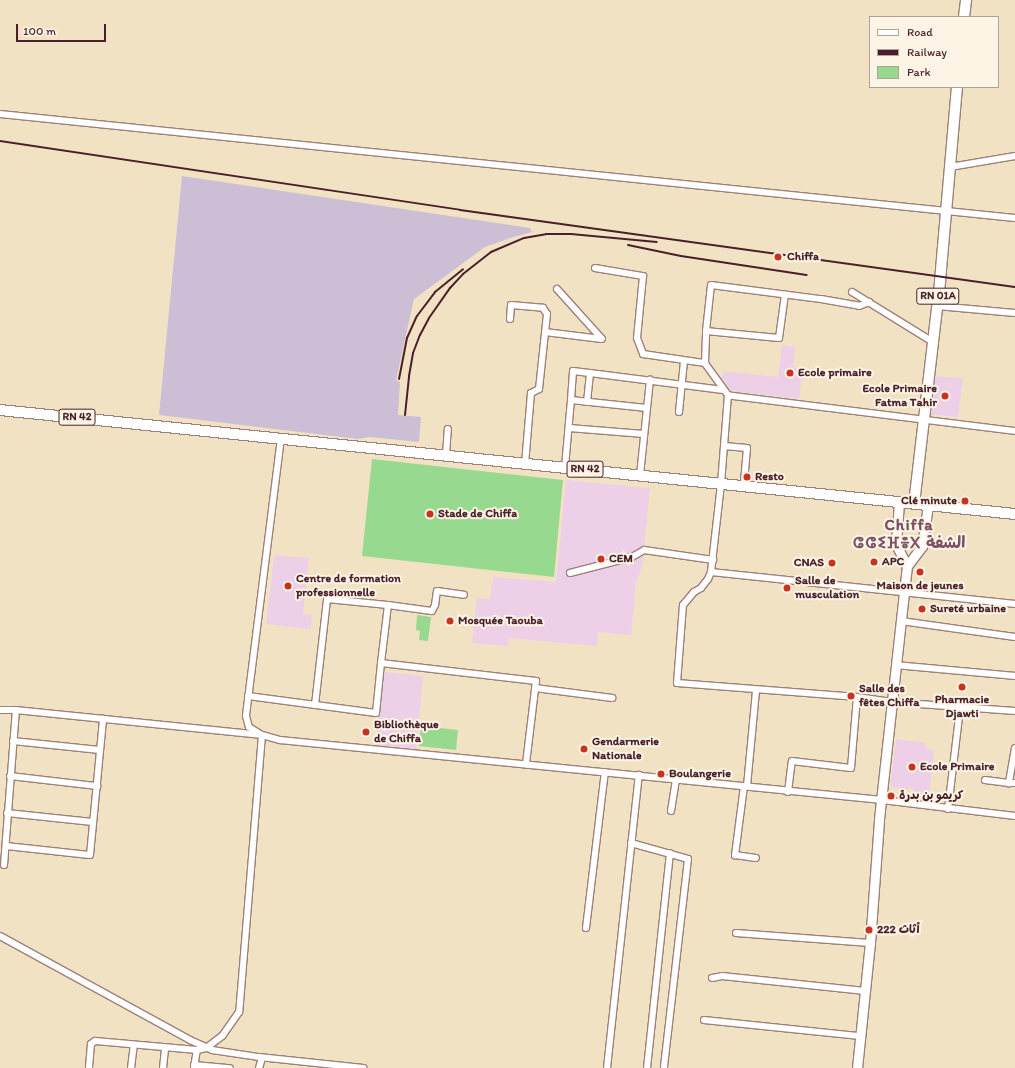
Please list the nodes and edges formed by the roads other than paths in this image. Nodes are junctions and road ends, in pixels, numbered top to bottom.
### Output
1 (966, 0) edge
2 (964, 16) edge
3 (957, 88) edge
4 (0, 114) edge
5 (1015, 156) edge
6 (950, 167) junction
7 (945, 210) junction
8 (1015, 218) edge
9 (595, 268) dead end
10 (558, 289) dead end
11 (852, 292) dead end
12 (785, 294) junction
13 (869, 302) junction
14 (937, 306) junction
15 (1015, 313) edge
16 (510, 319) dead end
17 (706, 331) junction
18 (545, 332) junction
19 (933, 342) junction
20 (684, 361) junction
21 (705, 363) junction
22 (590, 373) junction
23 (650, 380) junction
24 (682, 385) junction
25 (723, 390) junction
26 (728, 395) junction
27 (571, 400) junction
28 (587, 402) junction
29 (647, 408) junction
30 (0, 410) edge
31 (679, 412) dead end
32 (923, 420) junction
33 (569, 428) junction
34 (448, 429) dead end
35 (1015, 431) edge
36 (644, 434) junction
37 (281, 438) junction
38 (724, 446) junction
39 (446, 455) junction
40 (525, 464) junction
41 (565, 467) junction
42 (640, 475) junction
43 (721, 484) junction
44 (744, 486) junction
45 (899, 502) junction
46 (914, 504) junction
47 (928, 505) junction
48 (1015, 514) edge
49 (713, 560) junction
50 (907, 566) junction
51 (570, 572) dead end
52 (711, 572) junction
53 (904, 593) junction
54 (464, 595) dead end
55 (1015, 604) edge
56 (388, 605) junction
57 (901, 621) junction
58 (1015, 637) edge
59 (381, 664) junction
60 (895, 665) junction
61 (1015, 676) edge
62 (535, 688) junction
63 (756, 690) junction
64 (248, 696) junction
65 (612, 698) dead end
66 (857, 698) junction
67 (892, 702) junction
68 (314, 705) junction
69 (960, 708) junction
70 (0, 710) edge
71 (16, 710) junction
72 (1015, 711) edge
73 (103, 719) junction
74 (262, 735) junction
75 (13, 741) junction
76 (1015, 748) edge
77 (100, 750) junction
78 (526, 764) junction
79 (605, 772) junction
80 (639, 775) junction
81 (10, 776) junction
82 (676, 779) junction
83 (985, 780) dead end
84 (1012, 783) edge
85 (97, 786) junction
86 (745, 786) junction
87 (788, 792) junction
88 (882, 800) junction
89 (948, 808) junction
90 (671, 811) dead end
91 (7, 813) junction
92 (1015, 816) edge
93 (93, 822) junction
94 (631, 843) junction
95 (6, 846) junction
96 (670, 854) junction
97 (756, 858) dead end
98 (4, 865) dead end
99 (586, 928) dead end
100 (736, 933) dead end
101 (0, 936) edge
102 (870, 943) junction
103 (712, 978) dead end
104 (865, 991) junction
105 (704, 1020) dead end
106 (860, 1036) junction
107 (134, 1045) junction
108 (166, 1048) junction
109 (206, 1048) junction
110 (197, 1050) junction
111 (262, 1058) junction
112 (297, 1065) edge
113 (194, 1066) edge
114 (338, 1067) edge
115 (89, 1068) edge
116 (131, 1068) edge
117 (164, 1068) edge
118 (226, 1068) edge
119 (230, 1068) edge
120 (259, 1068) edge
121 (364, 1068) edge
122 (607, 1068) edge
123 (647, 1068) edge
124 (664, 1068) edge
125 (857, 1068) edge

1 - 2 main road
3 - 6 main road, RN 01A
4 - 7 street
5 - 6 street
6 - 7 main road, RN 01A
7 - 8 street
7 - 14 main road, RN 01A
9 - 20 street
10 - 18 street
11 - 13 street
12 - 13 street
12 - 17 street
12 - 17 street
13 - 19 street
14 - 15 street
14 - 19 main road, RN 01A
16 - 18 street
17 - 21 street
18 - 40 street
19 - 32 main road, RN 01A
20 - 21 street
20 - 24 street
21 - 25 street
22 - 23 street
22 - 27 street
22 - 28 street
23 - 24 street
23 - 29 street
24 - 25 street
24 - 31 street
25 - 26 street
26 - 32 street
26 - 38 street
27 - 28 street
27 - 33 street
28 - 29 street
29 - 36 street
30 - 37 main road, RN 42
32 - 35 street
32 - 46 main road, RN 01A
33 - 36 street
33 - 41 street
34 - 39 street
36 - 42 street
37 - 39 main road, RN 42
37 - 64 street
38 - 43 street
38 - 44 street
39 - 40 main road, RN 42
40 - 41 main road, RN 42
41 - 42 main road, RN 42
42 - 43 main road, RN 42
43 - 44 main road, RN 42
43 - 49 street
44 - 45 main road, RN 42
45 - 46 main road, RN 42
45 - 50 main road
46 - 47 main road, RN 42
47 - 48 main road, RN 42
47 - 50 main road
49 - 51 street
49 - 52 street
50 - 53 main road
52 - 53 street
52 - 63 street
53 - 55 street
53 - 57 main road
54 - 56 street
56 - 59 street
56 - 68 street
57 - 58 street
57 - 60 main road
59 - 62 street
59 - 68 street
60 - 61 street
60 - 67 main road
62 - 65 street
62 - 78 street
63 - 66 street
63 - 86 street
64 - 68 street
64 - 74 street
66 - 67 street
66 - 87 street
67 - 69 street
67 - 88 main road
69 - 72 street
69 - 89 street
70 - 71 street
71 - 73 street
71 - 75 street
73 - 74 street
73 - 77 street
74 - 78 street
74 - 109 street
75 - 77 street
75 - 81 street
76 - 84 street
77 - 85 street
78 - 79 street
79 - 80 street
79 - 99 street
80 - 82 street
80 - 94 street
81 - 85 street
81 - 91 street
82 - 86 street
82 - 90 street
83 - 84 street
85 - 93 street
86 - 87 street
86 - 97 street
87 - 88 street
88 - 89 street
88 - 102 main road
89 - 92 street
91 - 93 street
91 - 95 street
93 - 95 street
94 - 96 street
94 - 122 street
95 - 98 street
96 - 123 street
96 - 124 street
100 - 102 street
101 - 109 street
102 - 104 main road
103 - 104 street
104 - 106 main road
105 - 106 street
106 - 125 main road
107 - 108 street
107 - 115 street
107 - 116 street
108 - 110 street
108 - 117 street
109 - 110 street
109 - 111 street
110 - 113 street
111 - 112 street
111 - 120 street
112 - 114 street
113 - 118 street
114 - 121 street
118 - 119 street

